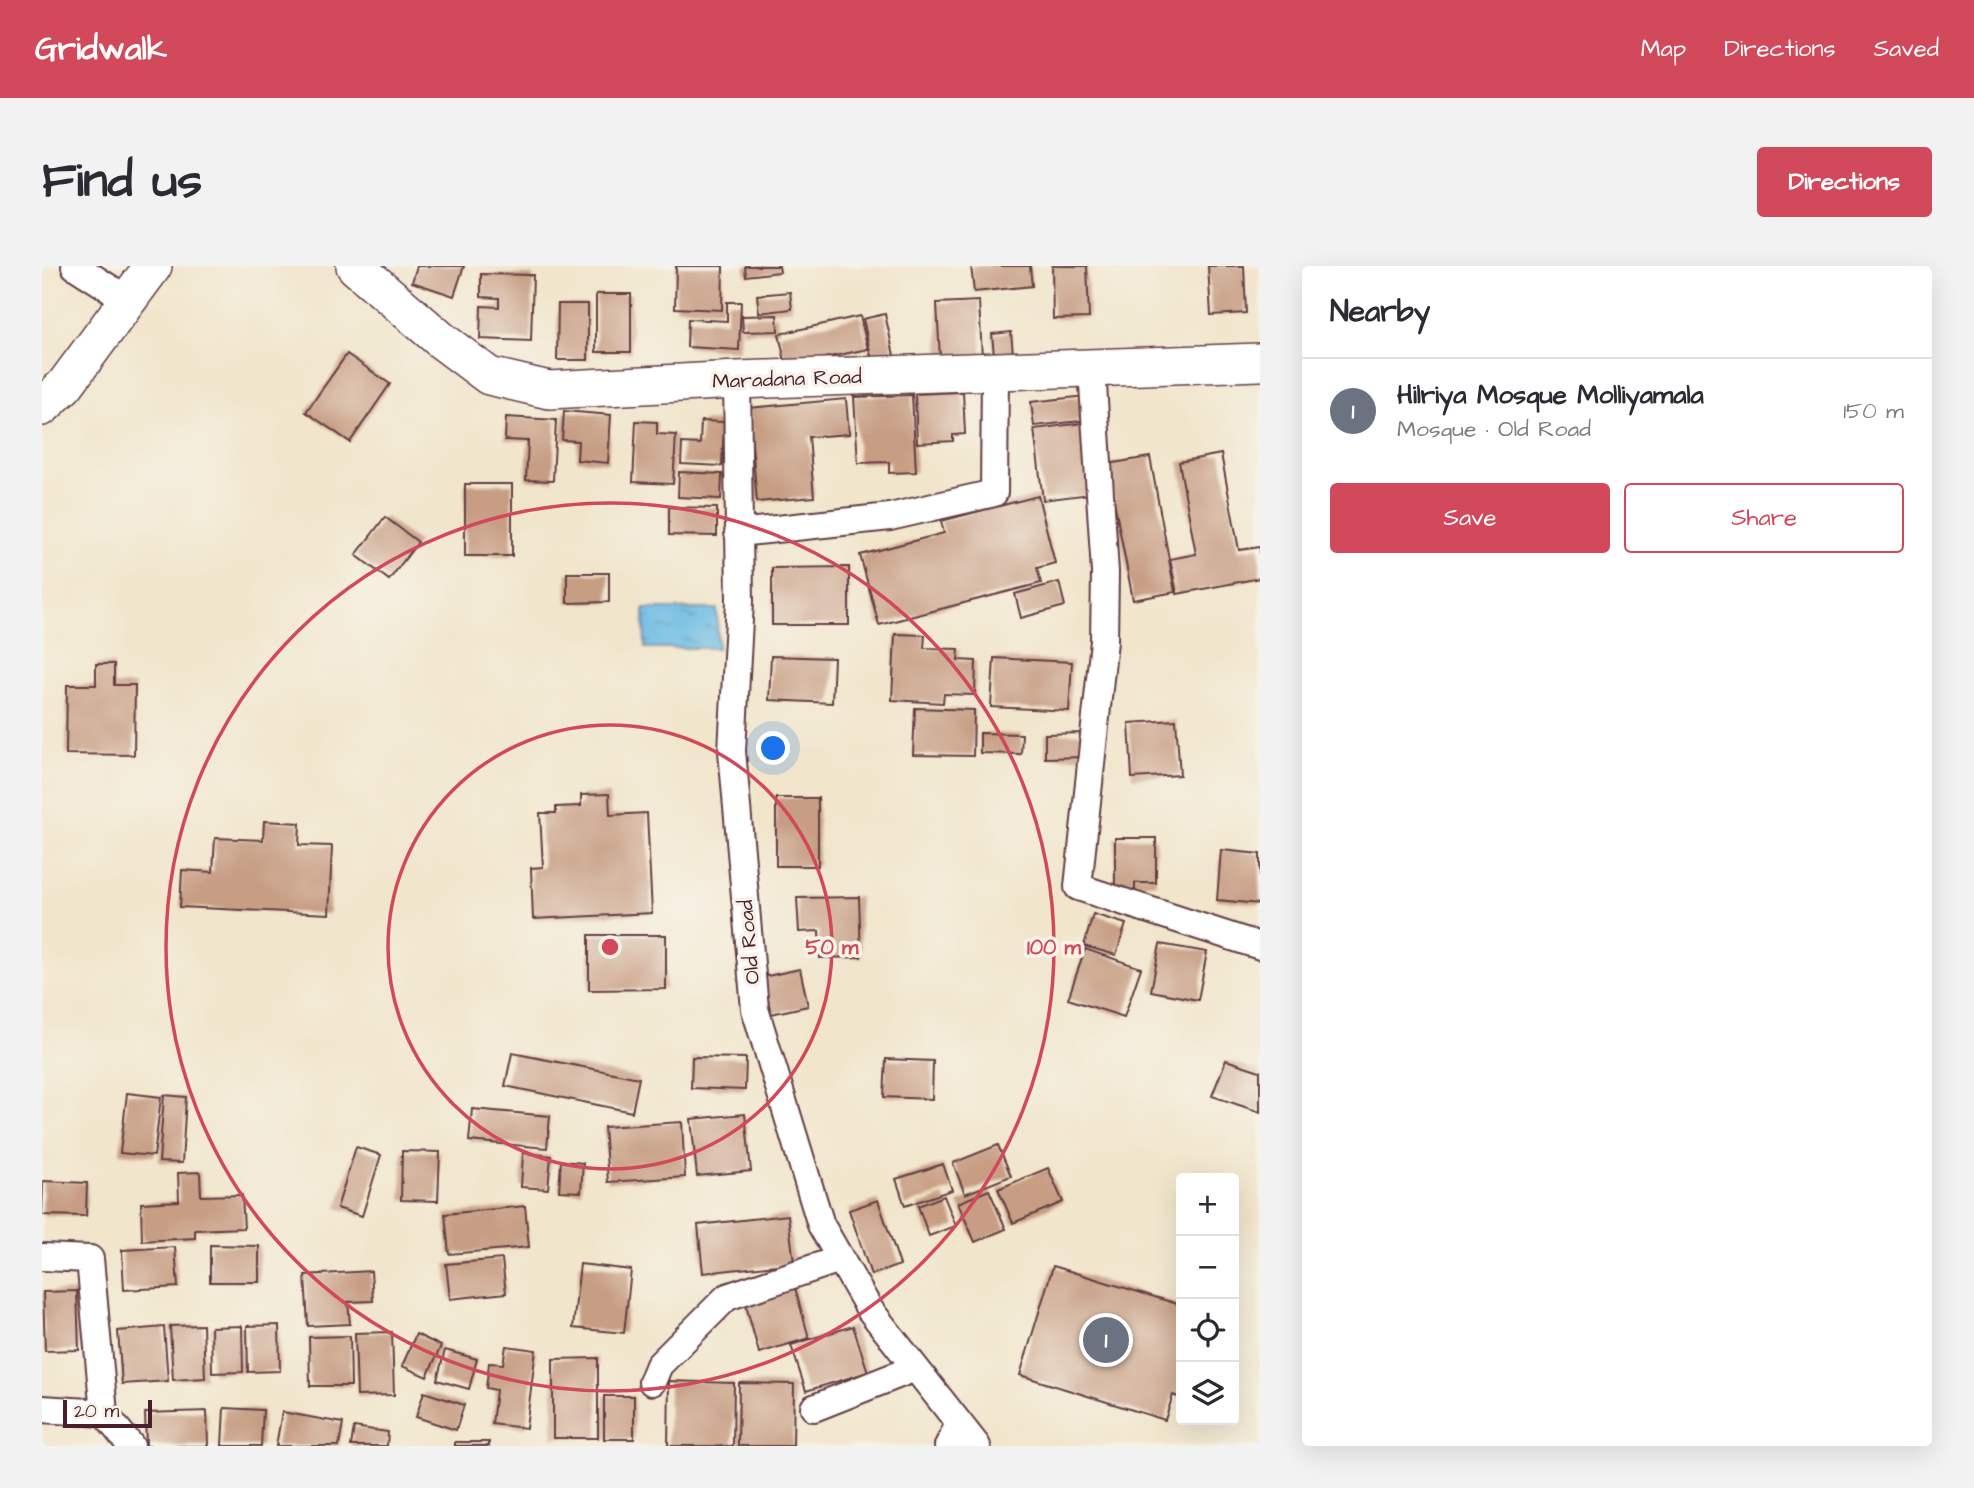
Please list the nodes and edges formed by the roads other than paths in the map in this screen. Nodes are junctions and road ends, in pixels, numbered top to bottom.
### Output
1 (75, 266) edge
2 (153, 266) edge
3 (355, 266) edge
4 (128, 299) junction
5 (1260, 362) edge
6 (1092, 369) junction
7 (995, 372) junction
8 (737, 380) junction
9 (42, 407) edge
10 (738, 533) junction
11 (1260, 946) edge
12 (42, 1257) edge
13 (840, 1259) junction
14 (915, 1368) junction
15 (652, 1382) dead end
16 (814, 1408) dead end
17 (42, 1409) edge
18 (104, 1413) junction
19 (953, 1435) edge
20 (131, 1446) edge
21 (977, 1446) edge

1 - 4 street
2 - 4 street
3 - 8 street, Maradana Road
4 - 9 street
5 - 6 street, Maradana Road
6 - 7 street, Maradana Road
6 - 11 street
7 - 8 street, Maradana Road
7 - 10 street
8 - 10 street, Old Road
10 - 13 street, Old Road
12 - 18 street
13 - 14 street, Old Road
13 - 15 street
14 - 16 street
14 - 19 street, Old Road
17 - 18 street
18 - 20 street
19 - 21 street, Old Road

